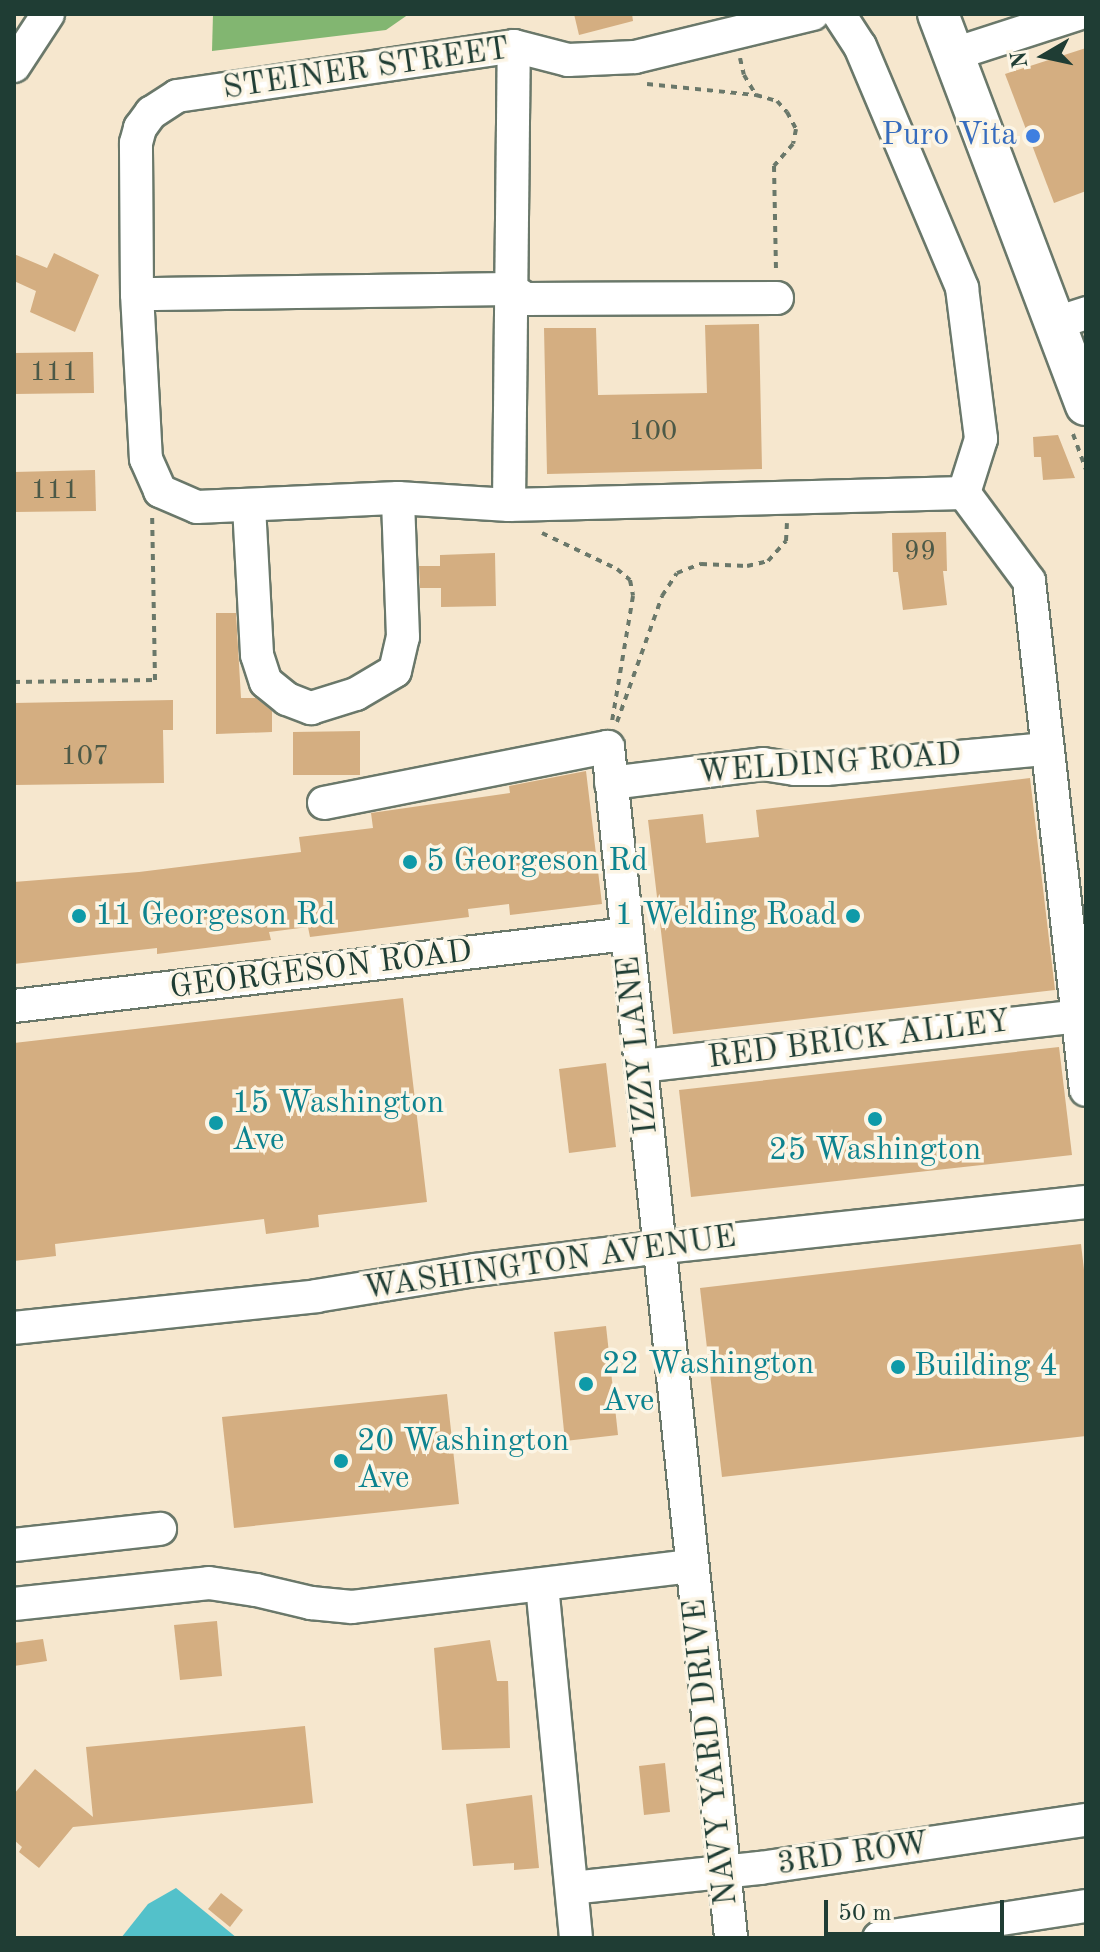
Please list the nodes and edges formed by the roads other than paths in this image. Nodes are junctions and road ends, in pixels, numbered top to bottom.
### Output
1 (48, 14) edge
2 (813, 14) edge
3 (839, 14) edge
4 (938, 14) edge
5 (1078, 14) edge
6 (514, 46) junction
7 (954, 54) junction
8 (14, 66) edge
9 (510, 289) junction
10 (137, 294) junction
11 (777, 298) road end
12 (1071, 318) edge
13 (1086, 405) edge
14 (964, 493) junction
15 (398, 498) junction
16 (509, 505) junction
17 (249, 506) junction
18 (1047, 749) junction
19 (611, 783) junction
20 (324, 803) dead end
21 (627, 934) junction
22 (14, 1006) edge
23 (1078, 1016) junction
24 (641, 1066) junction
25 (1086, 1090) edge
26 (1086, 1202) edge
27 (660, 1248) junction
28 (14, 1328) edge
29 (160, 1529) dead end
30 (14, 1545) edge
31 (692, 1566) junction
32 (542, 1585) junction
33 (14, 1604) edge
34 (1086, 1820) edge
35 (725, 1872) junction
36 (572, 1888) junction
37 (1086, 1906) edge
38 (576, 1938) edge
39 (731, 1938) edge
40 (879, 1938) edge

1 - 8 street
2 - 6 street, STEINER STREET
3 - 14 street
4 - 7 main road
5 - 7 street
6 - 9 street
6 - 10 street, STEINER STREET
7 - 12 main road
9 - 10 street
9 - 11 street
9 - 16 street
10 - 17 street, STEINER STREET
12 - 13 main road
14 - 16 street
14 - 18 street
15 - 16 street
15 - 17 street
15 - 17 street
18 - 19 street, WELDING ROAD
18 - 23 street
19 - 20 street, IZZY LANE
19 - 21 street, IZZY LANE
21 - 22 street, GEORGESON ROAD
21 - 24 street, IZZY LANE
23 - 24 street, RED BRICK ALLEY
23 - 25 street
24 - 27 street, IZZY LANE
26 - 27 street, WASHINGTON AVENUE
27 - 28 street, WASHINGTON AVENUE
27 - 31 street, NAVY YARD DRIVE
29 - 30 street
31 - 32 street, NAVY YARD DRIVE
31 - 35 street, NAVY YARD DRIVE
32 - 33 street, NAVY YARD DRIVE
32 - 36 street
34 - 35 street, 3RD ROW
35 - 36 street, 3RD ROW
35 - 39 street, NAVY YARD DRIVE
36 - 38 street
37 - 40 street

